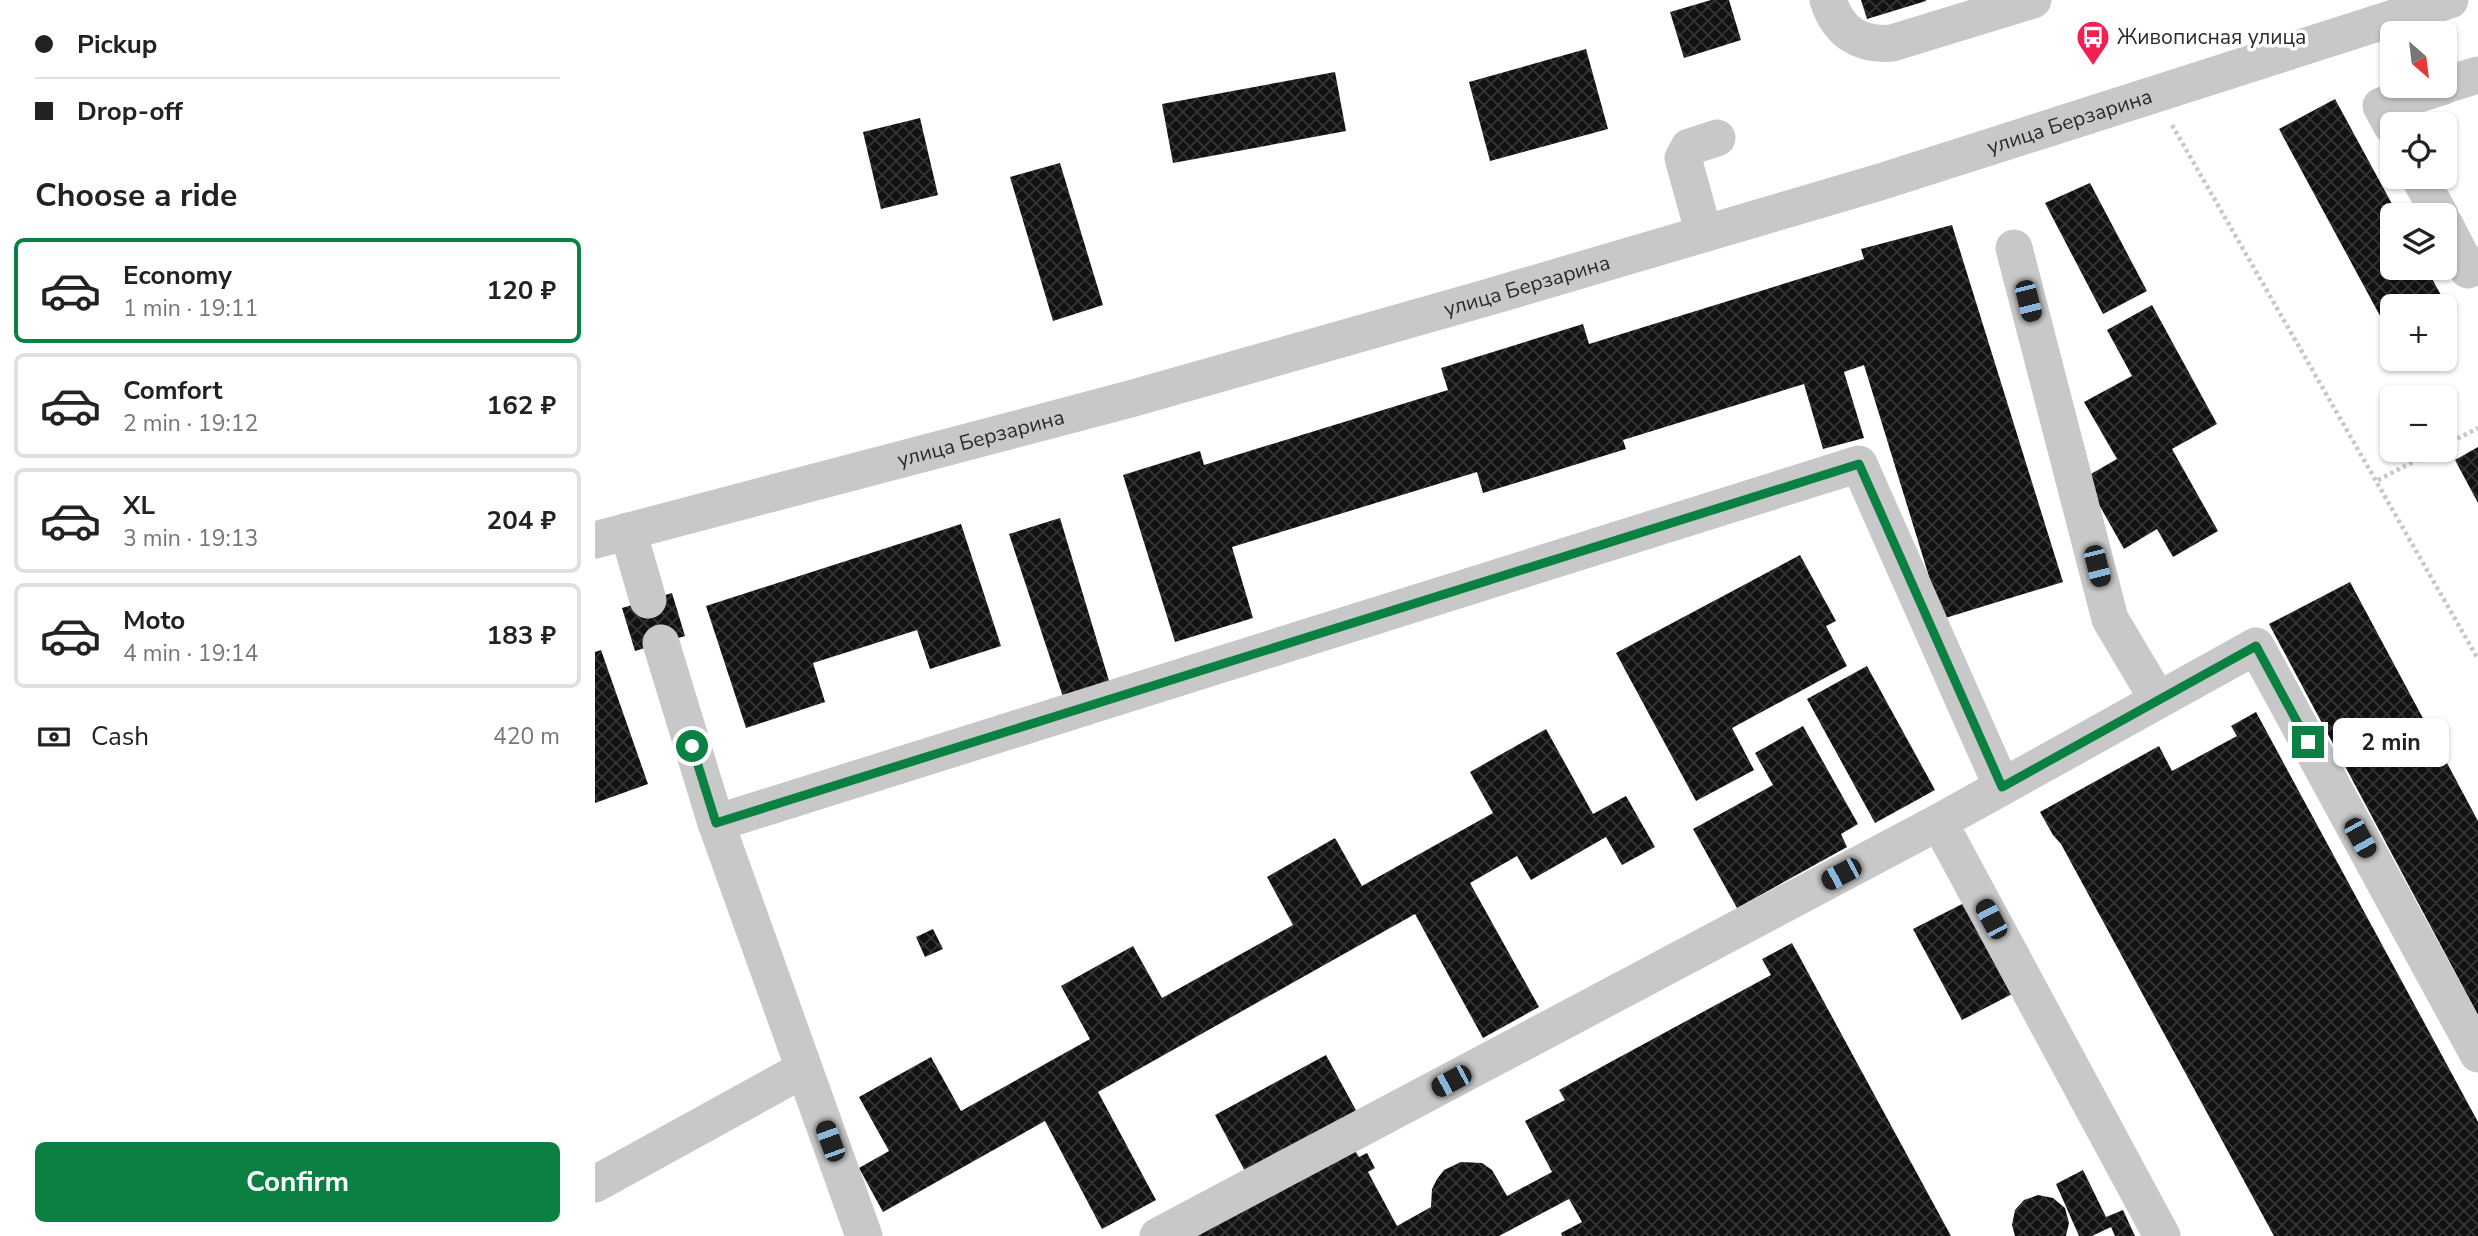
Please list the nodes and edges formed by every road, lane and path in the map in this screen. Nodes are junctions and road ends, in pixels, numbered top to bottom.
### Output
1 (1828, 0) edge
2 (2033, 0) edge
3 (2450, 0) edge
4 (2478, 75) edge
5 (2457, 82) edge
6 (2406, 98) edge
7 (2384, 112) edge
8 (2171, 123) dead end
9 (1717, 138) dead end
10 (1704, 234) junction
11 (2014, 248) dead end
12 (2457, 248) edge
13 (2478, 265) edge
14 (2478, 428) edge
15 (2457, 439) edge
16 (2412, 462) edge
17 (2377, 480) junction
18 (612, 536) edge
19 (648, 600) dead end
20 (661, 643) dead end
21 (2478, 659) edge
22 (2158, 700) junction
23 (2002, 787) junction
24 (1939, 822) junction
25 (716, 823) junction
26 (2478, 1054) edge
27 (804, 1069) junction
28 (595, 1184) edge
29 (864, 1236) edge
30 (1158, 1236) edge
31 (2162, 1236) edge

1 - 2 street
3 - 10 street, улица Берзарина
4 - 5 street
6 - 7 street
8 - 17 path
9 - 10 street
10 - 18 street, улица Берзарина
11 - 22 street
12 - 13 street
14 - 15 path
16 - 17 path
17 - 21 path
18 - 19 street
20 - 25 street
22 - 23 street
22 - 26 street
23 - 24 street
23 - 25 street
24 - 30 street
24 - 31 street
25 - 27 street
27 - 28 street
27 - 29 street

